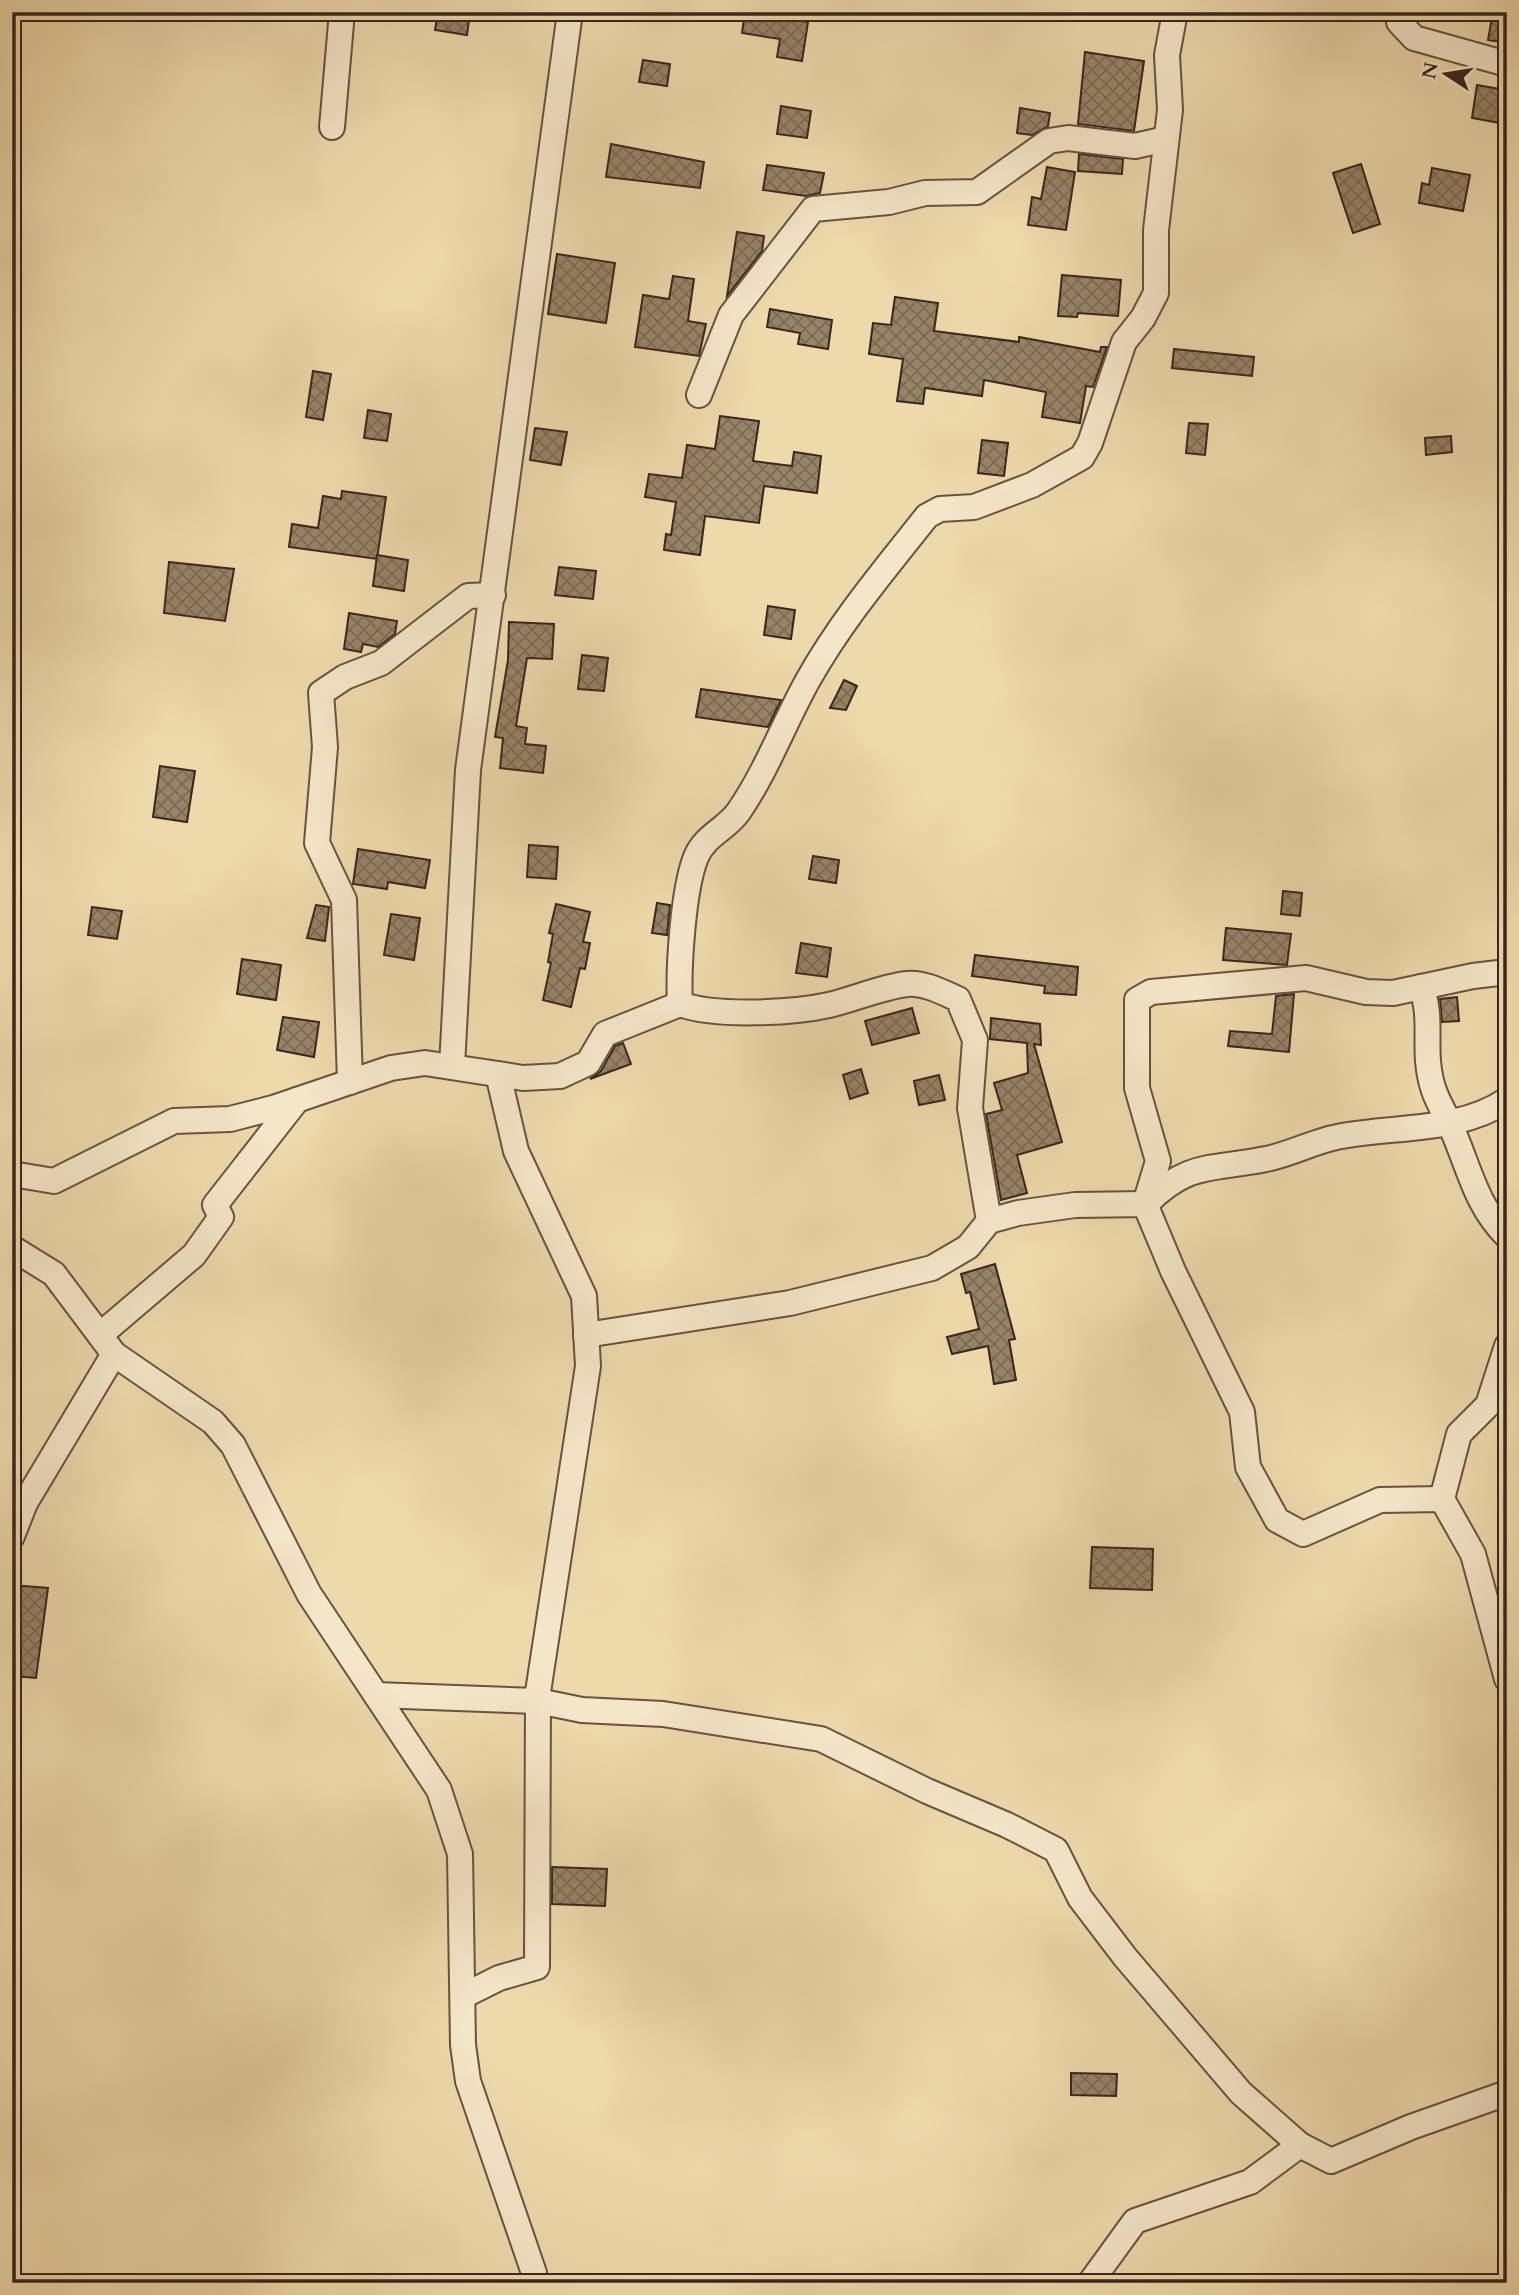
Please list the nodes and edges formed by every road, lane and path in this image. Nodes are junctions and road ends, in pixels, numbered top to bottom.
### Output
1 (342, 12) edge
2 (570, 12) edge
3 (1175, 12) edge
4 (1398, 12) edge
5 (1507, 64) edge
6 (332, 128) dead end
7 (1166, 139) junction
8 (699, 395) dead end
9 (493, 595) junction
10 (1507, 972) edge
11 (1421, 987) junction
12 (680, 1004) junction
13 (452, 1066) junction
14 (498, 1074) junction
15 (351, 1082) junction
16 (297, 1100) junction
17 (1507, 1100) edge
18 (1448, 1122) junction
19 (12, 1174) edge
20 (1145, 1204) junction
21 (989, 1221) junction
22 (1507, 1236) edge
23 (12, 1248) edge
24 (586, 1335) junction
25 (107, 1344) junction
26 (1507, 1346) edge
27 (1442, 1499) junction
28 (12, 1536) edge
29 (1507, 1679) edge
30 (376, 1695) junction
31 (538, 1701) junction
32 (463, 1996) junction
33 (1507, 2094) edge
34 (1300, 2145) junction
35 (534, 2283) edge
36 (1090, 2283) edge

1 - 6 street
2 - 9 street
3 - 7 street
4 - 5 street
7 - 8 street
7 - 12 street
9 - 13 street
9 - 15 street
10 - 11 street
11 - 18 street
11 - 20 street
12 - 14 street
12 - 21 street
13 - 14 street
13 - 15 street
14 - 24 street
15 - 16 street
16 - 19 street
16 - 25 street
17 - 18 street
18 - 20 street
18 - 22 street
20 - 21 street
20 - 27 street
21 - 24 street
23 - 25 street
24 - 31 street
25 - 28 street
25 - 30 street
26 - 27 street
27 - 29 street
30 - 31 street
30 - 32 street
31 - 32 street
31 - 34 street
32 - 35 street
33 - 34 street
34 - 36 street

